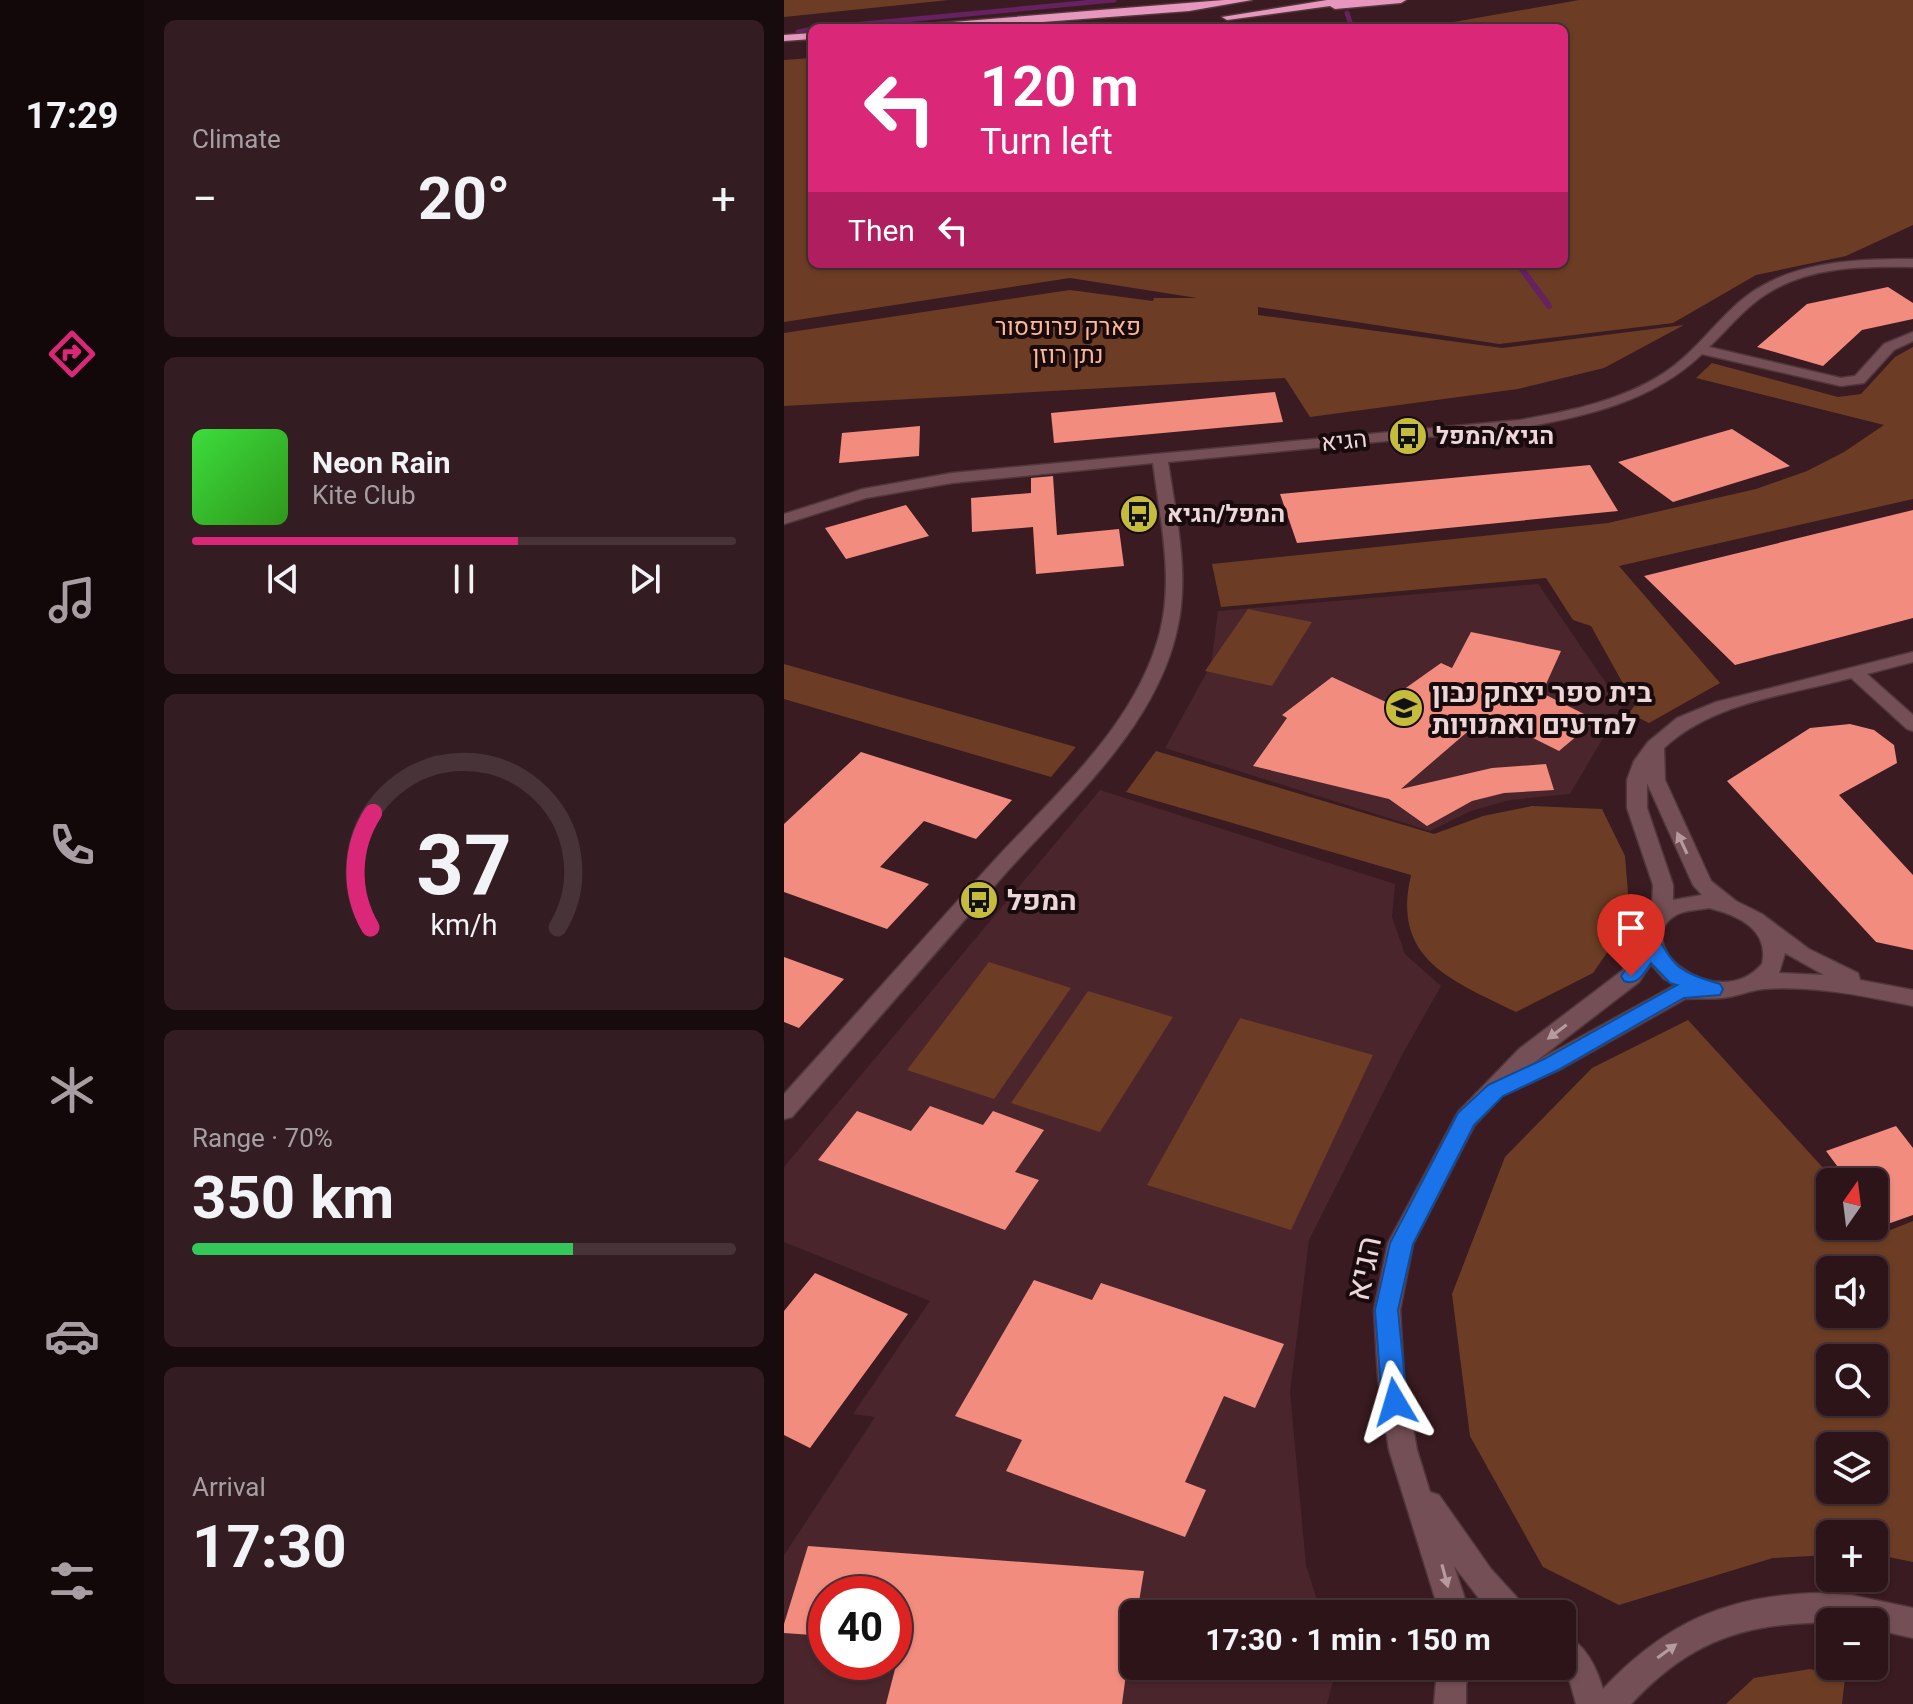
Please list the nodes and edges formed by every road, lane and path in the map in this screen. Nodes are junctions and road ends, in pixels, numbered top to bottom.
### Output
1 (1247, 0) edge
2 (1351, 0) edge
3 (1401, 0) edge
4 (1249, 14) junction
5 (1220, 18) dead end
6 (970, 24) edge
7 (808, 36) edge
8 (784, 38) edge
9 (808, 48) edge
10 (784, 50) edge
11 (1913, 263) edge
12 (1913, 336) edge
13 (1698, 349) junction
14 (1160, 459) junction
15 (784, 519) edge
16 (1913, 657) edge
17 (1854, 672) junction
18 (1913, 725) edge
19 (1655, 746) junction
20 (1728, 904) junction
21 (1662, 914) junction
22 (1763, 925) junction
23 (1650, 941) junction
24 (1758, 981) junction
25 (1713, 989) junction
26 (1904, 996) edge
27 (1495, 1090) junction
28 (784, 1110) edge
29 (1415, 1485) junction
30 (1451, 1600) edge
31 (1499, 1600) edge
32 (1913, 1623) edge
33 (1576, 1666) edge
34 (1452, 1680) edge
35 (1450, 1704) edge
36 (1592, 1704) edge
37 (1610, 1704) edge

1 - 6 highway
2 - 4 highway
3 - 4 highway
4 - 5 highway
7 - 8 highway
9 - 10 highway
11 - 13 street, הגיא
12 - 13 street
13 - 14 street, הגיא
14 - 15 street, הגיא
14 - 28 street
16 - 17 street
17 - 18 street
17 - 19 street
20 -> 19 street
19 - 21 street
20 - 21 street
20 - 22 street
21 - 23 street
22 - 24 street
22 - 26 street
23 - 25 street
23 -> 27 street, הגיא
24 - 25 street
24 - 26 street
25 - 27 street, הגיא
27 - 29 street, הגיא
29 -> 30 street, הגיא
29 - 31 street, הגיא
37 -> 32 street
33 - 36 street
34 - 35 street

